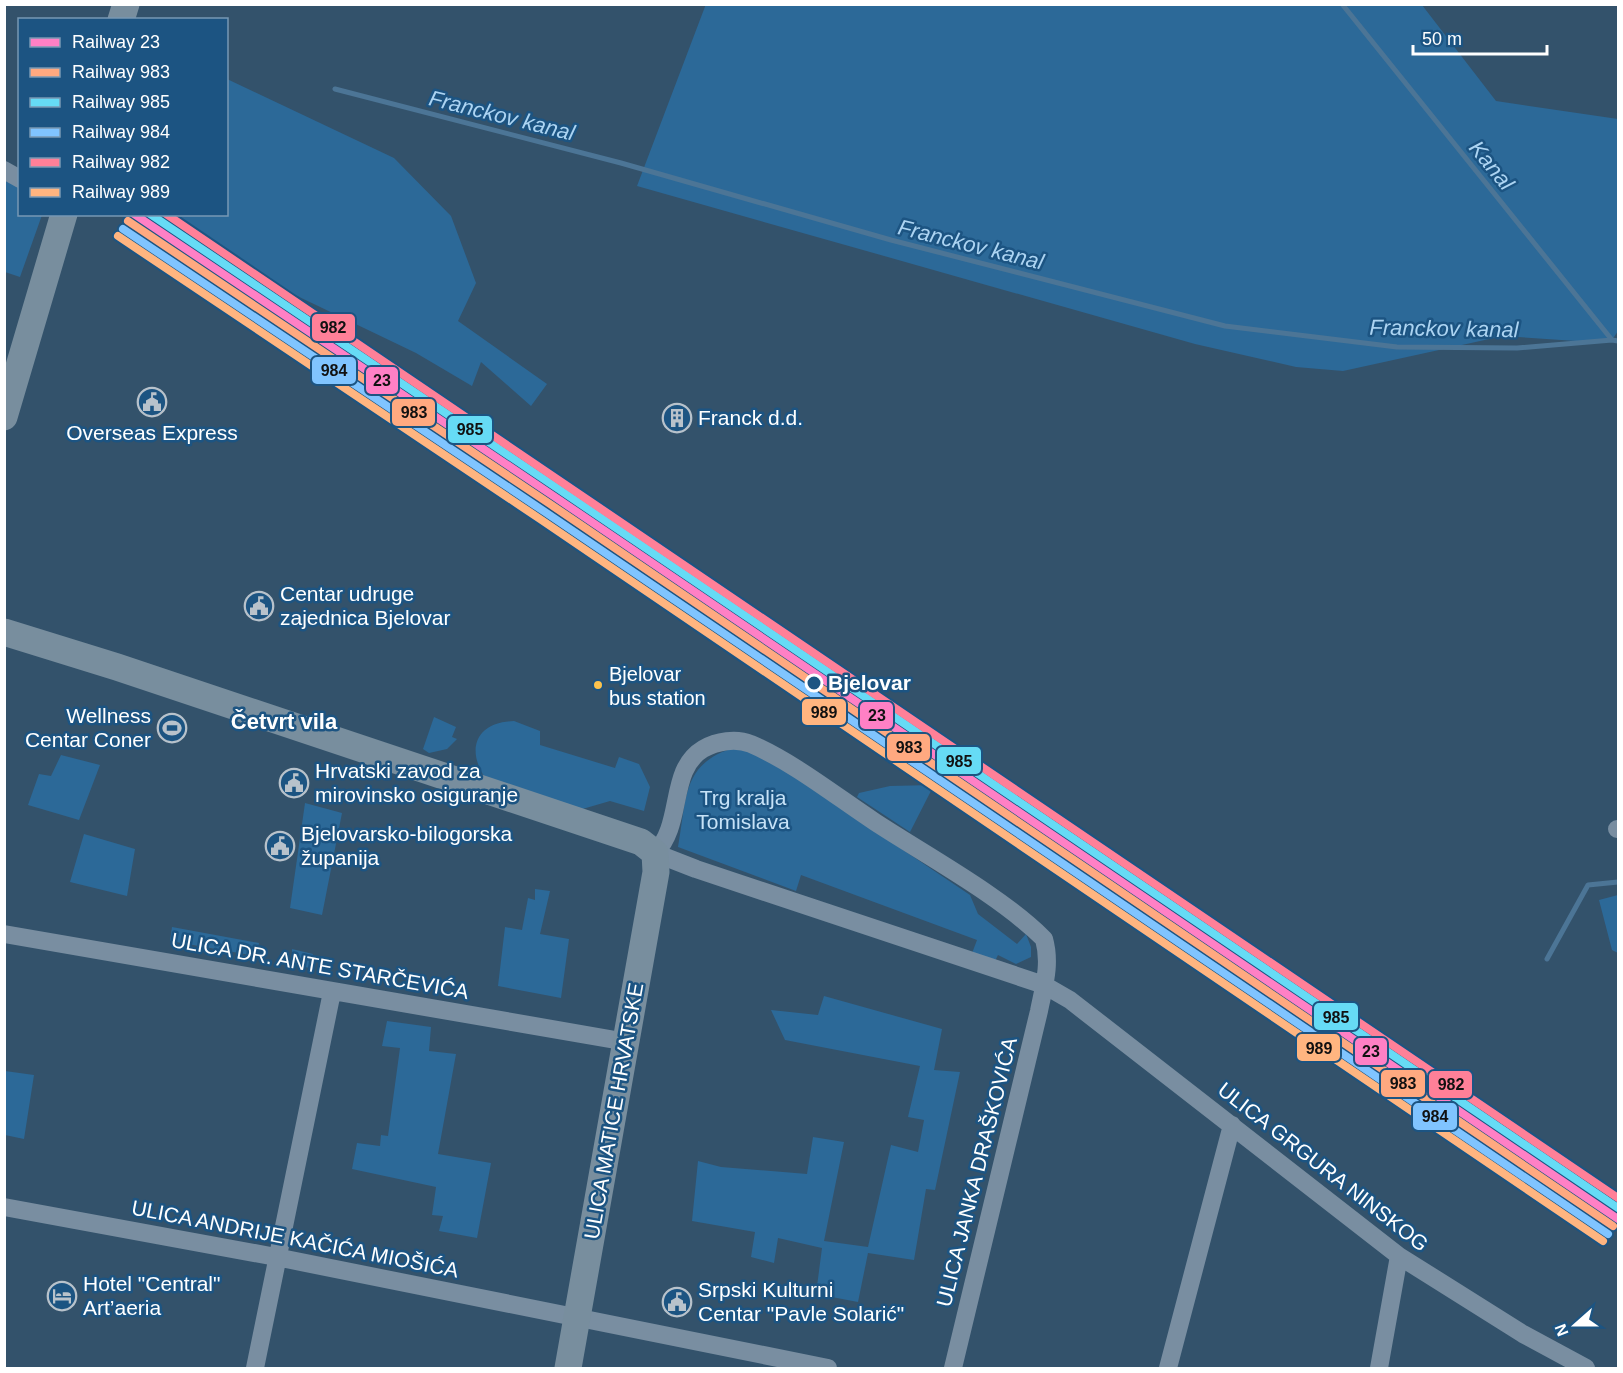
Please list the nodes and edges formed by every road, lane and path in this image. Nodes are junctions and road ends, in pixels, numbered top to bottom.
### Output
1 (4, 170) edge
2 (18, 178) edge
3 (63, 216) edge
4 (6, 409) edge
5 (4, 632) edge
6 (655, 853) junction
7 (4, 934) edge
8 (1044, 985) junction
9 (332, 992) junction
10 (627, 1042) junction
11 (1232, 1125) junction
12 (4, 1207) edge
13 (1399, 1256) junction
14 (276, 1257) junction
15 (577, 1317) junction
16 (255, 1368) edge
17 (568, 1368) edge
18 (828, 1368) edge
19 (953, 1368) edge
20 (1168, 1368) edge
21 (1379, 1368) edge
22 (1586, 1368) edge

1 - 2 street
3 - 4 main road
5 - 6 main road
6 - 8 street
6 - 8 street
6 - 10 main road, ULICA MATICE HRVATSKE
7 - 9 street, ULICA DR. ANTE STARČEVIĆA
8 - 11 street, ULICA GRGURA NINSKOG
8 - 19 street, ULICA JANKA DRAŠKOVIĆA
9 - 10 street, ULICA DR. ANTE STARČEVIĆA
9 - 14 street
10 - 15 main road, ULICA MATICE HRVATSKE
11 - 13 street, ULICA GRGURA NINSKOG
11 - 20 street
12 - 14 street, ULICA ANDRIJE KAČIĆA MIOŠIĆA
13 - 21 street
13 - 22 street, ULICA GRGURA NINSKOG
14 - 15 street, ULICA ANDRIJE KAČIĆA MIOŠIĆA
14 - 16 street
15 - 17 main road, ULICA MATICE HRVATSKE
15 - 18 street, ULICA ANDRIJE KAČIĆA MIOŠIĆA

